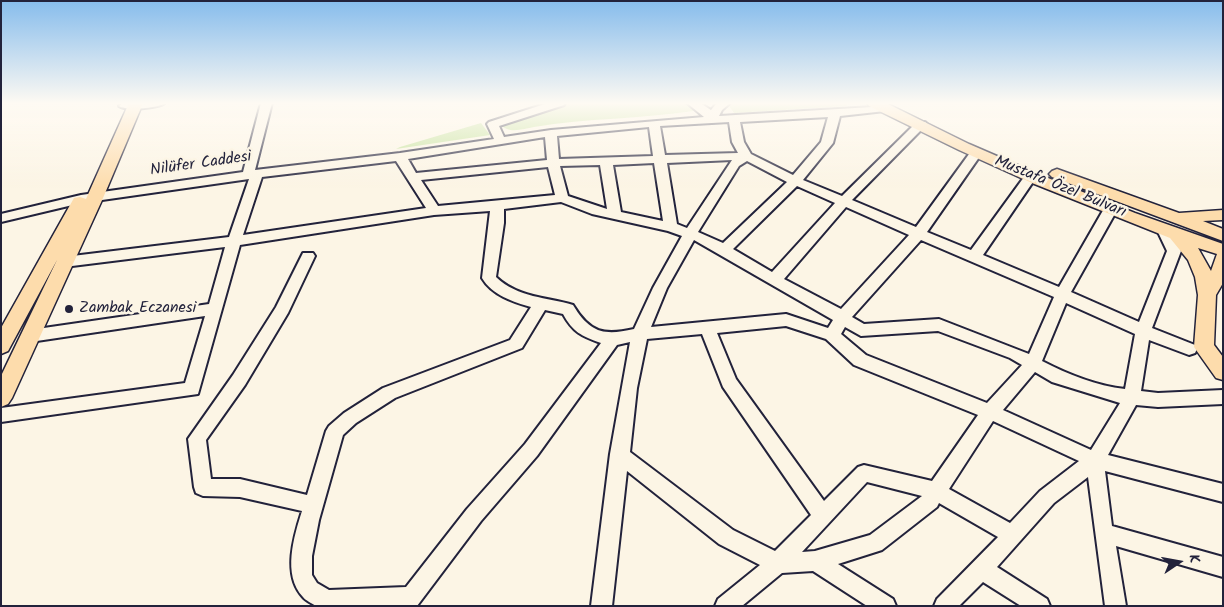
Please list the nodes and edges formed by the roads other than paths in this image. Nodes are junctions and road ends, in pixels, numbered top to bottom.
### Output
1 (118, 131) edge
2 (262, 131) edge
3 (496, 131) edge
4 (570, 131) edge
5 (655, 131) edge
6 (736, 131) edge
7 (830, 131) edge
8 (914, 131) edge
9 (935, 131) edge
10 (949, 131) edge
11 (551, 133) junction
12 (500, 140) junction
13 (976, 153) junction
14 (746, 156) junction
15 (400, 157) junction
16 (661, 159) junction
17 (606, 162) junction
18 (553, 163) junction
19 (252, 174) junction
20 (1031, 176) junction
21 (413, 177) junction
22 (794, 181) junction
23 (88, 198) junction
24 (562, 198) junction
25 (844, 201) junction
26 (497, 206) junction
27 (1110, 210) junction
28 (434, 211) junction
29 (615, 215) junction
30 (1223, 215) edge
31 (1, 218) edge
32 (1168, 226) junction
33 (671, 227) junction
34 (918, 233) junction
35 (690, 234) junction
36 (1223, 237) edge
37 (234, 241) junction
38 (1223, 249) edge
39 (724, 250) junction
40 (308, 256) dead end
41 (974, 257) junction
42 (1223, 259) edge
43 (64, 262) junction
44 (774, 280) junction
45 (1062, 295) junction
46 (1207, 295) junction
47 (542, 302) junction
48 (215, 309) junction
49 (842, 318) junction
50 (706, 328) junction
51 (1142, 331) junction
52 (640, 334) junction
53 (832, 335) junction
54 (30, 336) junction
55 (612, 340) junction
56 (1, 346) edge
57 (1189, 349) dead end
58 (1033, 364) junction
59 (1223, 372) edge
60 (1132, 397) junction
61 (1223, 397) edge
62 (1, 398) edge
63 (990, 412) junction
64 (1, 416) edge
65 (620, 454) junction
66 (1095, 460) junction
67 (936, 491) junction
68 (1223, 493) edge
69 (313, 504) junction
70 (823, 516) junction
71 (1104, 533) junction
72 (1012, 535) junction
73 (815, 561) junction
74 (778, 563) junction
75 (1223, 567) edge
76 (982, 569) junction
77 (408, 601) edge
78 (338, 603) edge
79 (601, 606) edge
80 (725, 606) edge
81 (886, 606) edge
82 (944, 606) edge
83 (1040, 606) edge
84 (1116, 606) edge

1 - 23 main road
2 - 19 street
3 - 12 street
4 - 11 street, Nilüfer Caddesi
5 - 16 street
6 - 14 street
7 - 22 street
8 - 25 street
9 - 13 main road, Mustafa Özel Bulvarı
10 - 32 main road, Mustafa Özel Bulvarı
11 - 12 street, Nilüfer Caddesi
11 - 18 street
12 - 15 street, Nilüfer Caddesi
13 - 20 main road, Mustafa Özel Bulvarı
13 - 34 street
14 - 16 street
14 - 22 street
14 - 35 street
15 - 19 street, Nilüfer Caddesi
15 - 21 street
16 - 17 street
16 - 33 street
17 - 18 street
17 - 29 street
18 - 21 street
18 - 24 street
19 - 23 street, Nilüfer Caddesi
19 - 37 street
20 - 27 main road, Mustafa Özel Bulvarı
20 - 41 street
21 - 28 street
22 - 25 street
22 - 39 street
23 - 31 street, Nilüfer Caddesi
23 - 43 main road
23 - 56 main road
24 - 26 street
24 - 29 street
25 - 34 street
25 - 44 street
26 - 28 street
26 - 47 street
27 - 32 main road, Mustafa Özel Bulvarı
27 - 45 street
28 - 37 street
29 - 33 street
30 - 32 main road
32 - 36 main road, Mustafa Özel Bulvarı
32 - 38 main road, Mustafa Özel Bulvarı
32 - 46 main road
32 - 51 street
33 - 35 street
34 - 41 street
34 - 49 street
35 - 39 street
35 - 52 street
36 - 38 main road
37 - 43 street
37 - 48 street
39 - 44 street
40 - 69 street
41 - 45 street
42 - 46 main road
43 - 54 main road
44 - 49 street
45 - 51 street
45 - 58 street
46 - 59 main road
47 - 55 street
47 - 69 street
48 - 54 street
48 - 64 street
49 - 53 street
49 - 58 street
50 - 52 street
50 - 53 street
50 - 70 street
51 - 57 street
51 - 60 street
52 - 55 street
52 - 65 street
53 - 63 street
54 - 62 main road
55 - 77 street
58 - 60 street
58 - 63 street
60 - 61 street
60 - 66 street
63 - 66 street
63 - 67 street
65 - 74 street
65 - 79 street
66 - 68 street
66 - 71 street
66 - 72 street
67 - 70 street
67 - 72 street
67 - 73 street
69 - 78 street
70 - 74 street
71 - 75 street
71 - 84 street
72 - 76 street
73 - 74 street
73 - 81 street
74 - 80 street
76 - 82 street
76 - 83 street
77 - 78 street

